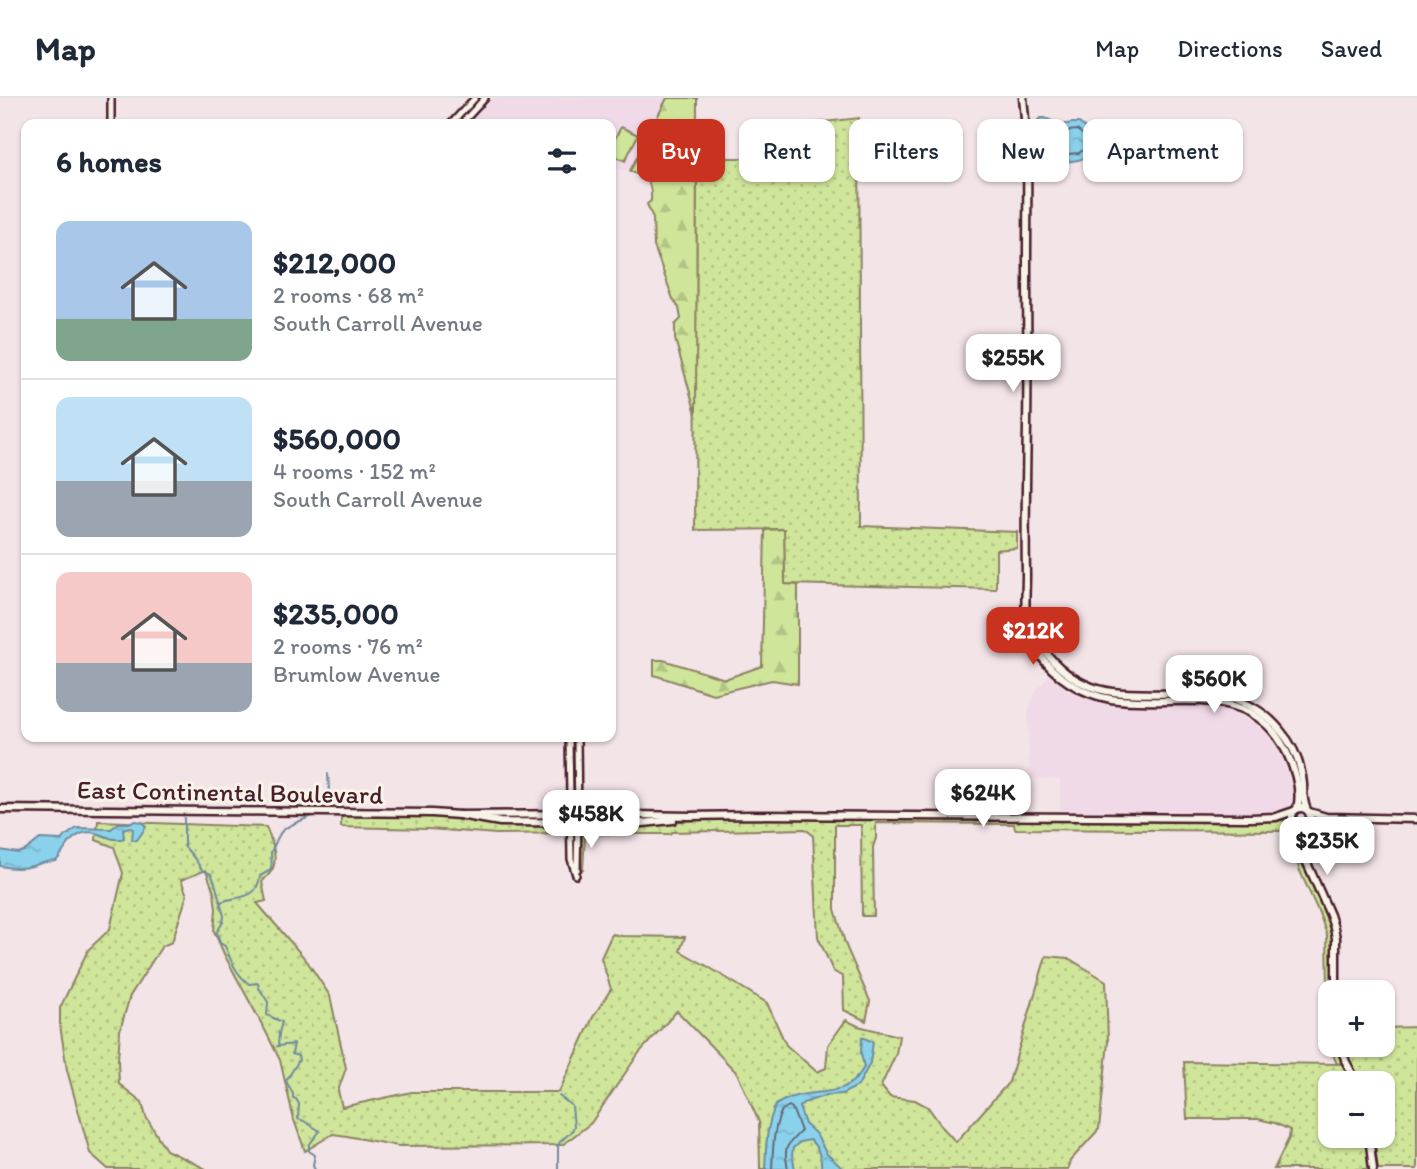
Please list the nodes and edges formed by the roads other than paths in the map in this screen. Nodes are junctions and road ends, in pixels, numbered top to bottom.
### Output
1 (111, 98) edge
2 (475, 98) edge
3 (485, 98) edge
4 (1024, 98) edge
5 (111, 119) edge
6 (456, 119) edge
7 (466, 119) edge
8 (1026, 607) junction
9 (569, 742) edge
10 (577, 742) edge
11 (0, 810) edge
12 (1296, 810) junction
13 (1308, 811) junction
14 (1276, 817) junction
15 (1325, 817) junction
16 (569, 818) junction
17 (578, 818) junction
18 (1417, 819) edge
19 (1295, 824) junction
20 (1307, 824) junction
21 (1302, 845) junction
22 (1336, 980) edge
23 (1370, 1148) edge
24 (1373, 1169) edge

1 - 5 street
2 - 6 street
3 - 7 street
4 - 8 main road
8 - 12 main road
8 - 13 main road
9 - 16 street
10 - 17 street
11 - 16 main road, East Continental Boulevard
12 - 13 main road
12 - 14 main road, East Continental Boulevard
12 - 19 main road
13 - 15 main road
13 - 20 main road
14 - 17 main road, East Continental Boulevard
14 - 19 main road, East Continental Boulevard
15 - 18 main road
15 - 20 main road
16 - 17 main road, East Continental Boulevard
16 - 17 street
19 - 20 main road
19 - 21 main road
20 - 21 main road
21 - 22 main road
23 - 24 main road

